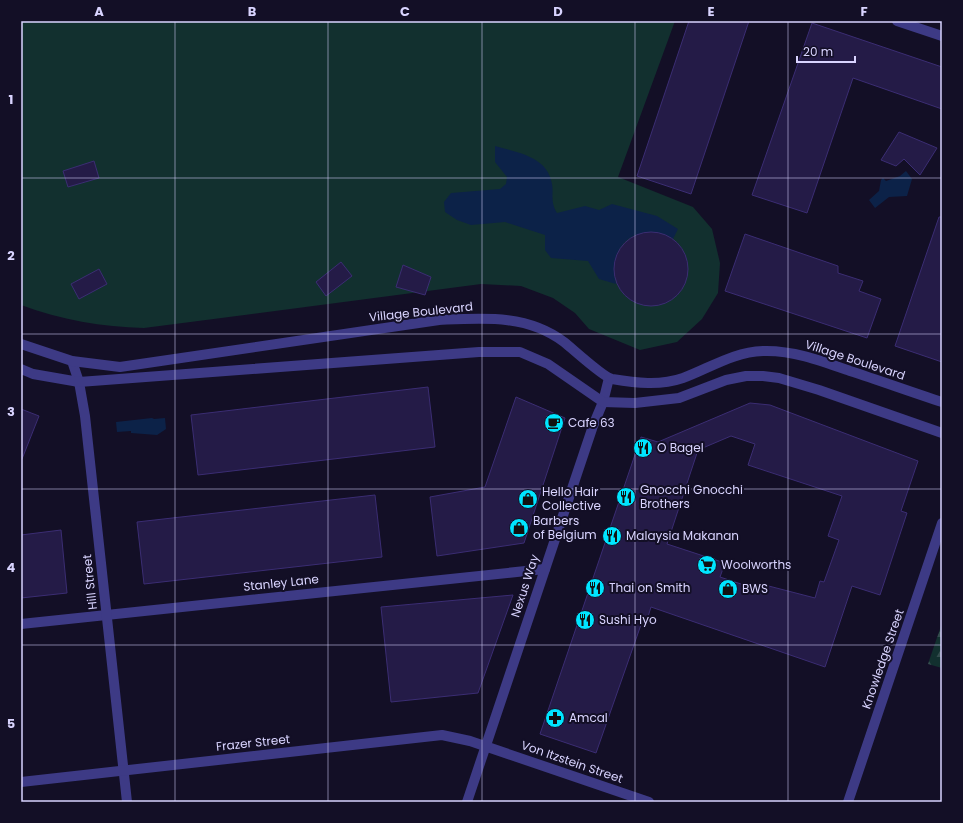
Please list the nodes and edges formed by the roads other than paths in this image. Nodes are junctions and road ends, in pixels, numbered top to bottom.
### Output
1 (897, 21) edge
2 (942, 36) edge
3 (21, 344) edge
4 (72, 361) junction
5 (21, 369) edge
6 (609, 378) junction
7 (79, 382) junction
8 (603, 402) junction
9 (942, 402) edge
10 (942, 433) edge
11 (942, 523) edge
12 (545, 569) junction
13 (106, 614) junction
14 (21, 624) edge
15 (486, 746) junction
16 (123, 771) junction
17 (21, 782) edge
18 (634, 800) edge
19 (127, 802) edge
20 (467, 802) edge
21 (649, 802) edge
22 (848, 802) edge

1 - 2 street
3 - 4 street, Village Boulevard
4 - 6 street, Village Boulevard
4 - 7 street, Hill Street
5 - 7 street
6 - 8 street, Nexus Way
6 - 9 street, Village Boulevard
7 - 8 street
7 - 13 street, Hill Street
8 - 10 street
8 - 12 street, Nexus Way
11 - 22 street, Knowledge Street
12 - 13 street, Stanley Lane
12 - 15 street, Nexus Way
13 - 14 street, Stanley Lane
13 - 16 street, Hill Street
15 - 16 street, Frazer Street
15 - 18 street, Von Itzstein Street
15 - 20 street, Nexus Way
16 - 17 street, Frazer Street
16 - 19 street, Hill Street
18 - 21 street, Von Itzstein Street

